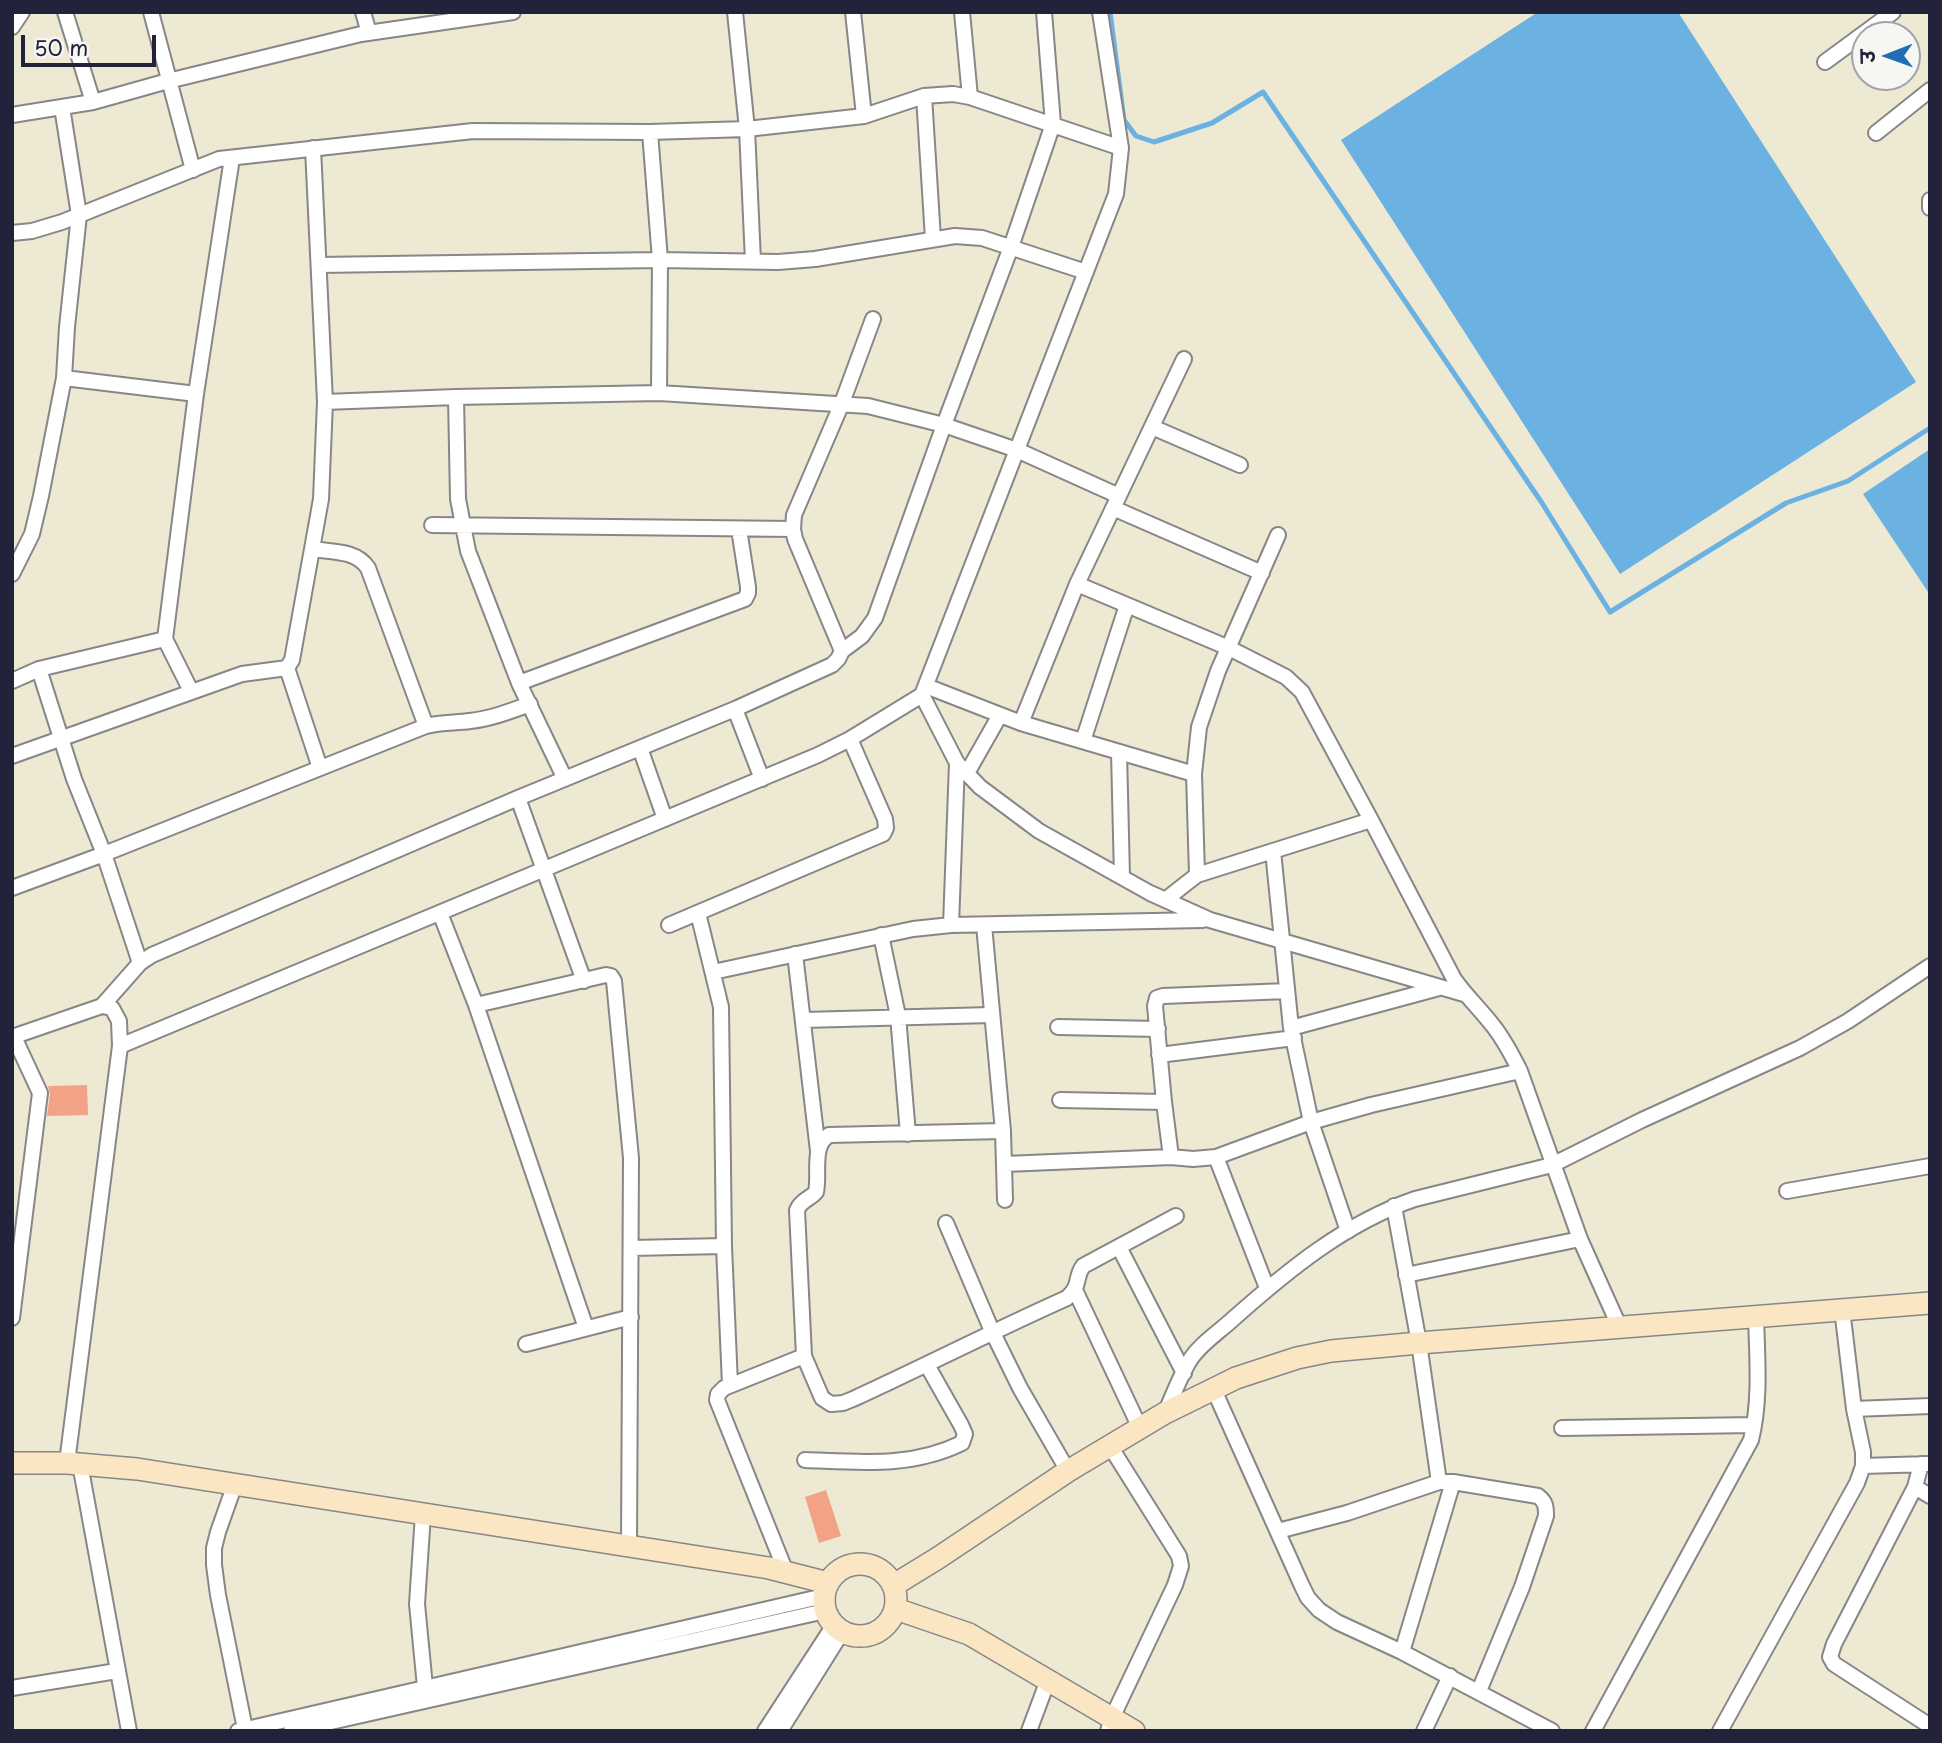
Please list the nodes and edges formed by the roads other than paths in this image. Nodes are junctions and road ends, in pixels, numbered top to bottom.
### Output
1 (22, 12) edge
2 (65, 12) edge
3 (151, 12) edge
4 (363, 12) edge
5 (513, 12) edge
6 (735, 12) edge
7 (853, 12) edge
8 (962, 12) edge
9 (1044, 12) edge
10 (1100, 12) edge
11 (1893, 12) edge
12 (481, 14) edge
13 (12, 27) edge
14 (369, 33) junction
15 (1825, 62) dead end
16 (168, 81) junction
17 (1930, 90) edge
18 (924, 96) junction
19 (970, 97) junction
20 (93, 102) junction
21 (62, 107) junction
22 (12, 115) edge
23 (864, 116) junction
24 (1053, 124) junction
25 (747, 129) junction
26 (650, 132) junction
27 (1876, 133) dead end
28 (313, 148) junction
29 (1121, 148) junction
30 (232, 158) junction
31 (192, 170) junction
32 (1930, 200) edge
33 (1930, 208) edge
34 (79, 215) junction
35 (12, 233) edge
36 (933, 239) junction
37 (1011, 247) junction
38 (660, 260) junction
39 (753, 261) junction
40 (318, 265) junction
41 (1086, 272) junction
42 (873, 319) dead end
43 (1184, 359) dead end
44 (64, 378) junction
45 (659, 393) junction
46 (196, 394) junction
47 (456, 397) junction
48 (325, 402) junction
49 (842, 403) junction
50 (944, 425) junction
51 (1152, 427) junction
52 (1017, 450) junction
53 (1240, 465) dead end
54 (1116, 502) junction
55 (432, 525) dead end
56 (462, 525) junction
57 (739, 529) junction
58 (793, 529) junction
59 (1278, 536) dead end
60 (312, 549) junction
61 (1262, 573) junction
62 (12, 574) edge
63 (1077, 584) junction
64 (1127, 605) junction
65 (165, 639) junction
66 (1230, 648) junction
67 (842, 651) junction
68 (287, 668) junction
69 (39, 669) junction
70 (12, 681) edge
71 (519, 682) junction
72 (191, 691) junction
73 (924, 691) junction
74 (530, 704) junction
75 (735, 709) junction
76 (1000, 715) junction
77 (1021, 723) junction
78 (426, 726) junction
79 (61, 738) junction
80 (850, 739) junction
81 (1083, 741) junction
82 (640, 748) junction
83 (1119, 752) junction
84 (12, 756) edge
85 (320, 768) junction
86 (962, 768) junction
87 (1194, 774) junction
88 (565, 779) junction
89 (762, 779) junction
90 (518, 798) junction
91 (665, 819) junction
92 (1371, 820) junction
93 (1273, 851) junction
94 (104, 854) junction
95 (544, 870) junction
96 (1198, 875) junction
97 (1122, 877) junction
98 (12, 888) edge
99 (1165, 900) junction
100 (440, 913) junction
101 (698, 913) junction
102 (1210, 920) junction
103 (669, 925) dead end
104 (951, 925) junction
105 (984, 925) junction
106 (881, 935) junction
107 (1282, 942) junction
108 (795, 954) junction
109 (140, 963) junction
110 (1930, 966) edge
111 (713, 972) junction
112 (584, 981) junction
113 (1441, 988) junction
114 (1287, 991) junction
115 (1464, 995) junction
116 (476, 1005) junction
117 (102, 1006) junction
118 (991, 1015) junction
119 (898, 1016) junction
120 (803, 1020) junction
121 (1058, 1027) dead end
122 (1158, 1029) junction
123 (1292, 1033) junction
124 (13, 1037) edge
125 (120, 1046) junction
126 (1159, 1055) junction
127 (1520, 1071) junction
128 (1060, 1100) dead end
129 (1164, 1102) junction
130 (1311, 1122) junction
131 (1003, 1131) junction
132 (908, 1134) junction
133 (818, 1151) junction
134 (1171, 1157) junction
135 (1216, 1157) junction
136 (1005, 1164) junction
137 (1552, 1166) junction
138 (1930, 1166) edge
139 (1787, 1191) dead end
140 (1005, 1200) dead end
141 (1394, 1206) junction
142 (19, 1209) edge
143 (1176, 1216) dead end
144 (946, 1223) dead end
145 (1348, 1231) junction
146 (1580, 1239) junction
147 (724, 1246) junction
148 (1119, 1247) junction
149 (631, 1248) junction
150 (1406, 1275) junction
151 (1267, 1288) junction
152 (1075, 1290) junction
153 (1930, 1303) edge
154 (1842, 1309) junction
155 (1756, 1315) junction
156 (631, 1317) junction
157 (12, 1318) edge
158 (586, 1328) junction
159 (1620, 1328) junction
160 (992, 1331) junction
161 (1419, 1343) junction
162 (526, 1344) dead end
163 (804, 1356) junction
164 (927, 1365) junction
165 (1184, 1373) junction
166 (730, 1385) junction
167 (1214, 1390) junction
168 (1930, 1406) edge
169 (1854, 1409) junction
170 (1165, 1413) junction
171 (1755, 1425) junction
172 (1140, 1428) junction
173 (1562, 1428) dead end
174 (1110, 1446) junction
175 (805, 1460) dead end
176 (12, 1462) edge
177 (74, 1463) junction
178 (1925, 1464) edge
179 (1863, 1466) junction
180 (1068, 1471) junction
181 (1446, 1482) junction
182 (235, 1484) junction
183 (1915, 1487) junction
184 (1930, 1496) edge
185 (423, 1514) junction
186 (1278, 1531) junction
187 (629, 1546) junction
188 (786, 1572) junction
189 (894, 1585) junction
190 (831, 1609) junction
191 (896, 1609) junction
192 (1402, 1652) junction
193 (117, 1671) junction
194 (1450, 1676) junction
195 (1048, 1680) junction
196 (425, 1687) junction
197 (12, 1688) edge
198 (1479, 1691) junction
199 (1110, 1724) edge
200 (1930, 1726) edge
201 (1546, 1729) edge
202 (242, 1730) edge
203 (129, 1731) edge
204 (291, 1731) edge
205 (765, 1731) edge
206 (780, 1731) edge
207 (1029, 1731) edge
208 (1134, 1731) edge
209 (1424, 1731) edge
210 (1593, 1731) edge
211 (1720, 1731) edge

1 - 13 street
2 - 20 street
3 - 16 street
4 - 14 street
5 - 12 street
6 - 25 street
7 - 23 street
8 - 19 street
9 - 24 street
10 - 29 street
11 - 15 street
12 - 14 street
14 - 16 street
16 - 20 street
16 - 31 street
17 - 27 street
18 - 19 street
18 - 23 street
18 - 36 street
19 - 24 street
20 - 21 street
21 - 22 street
21 - 34 street
23 - 25 street
24 - 29 street
24 - 37 street
25 - 26 street
25 - 39 street
26 - 28 street
26 - 38 street
28 - 30 street
28 - 40 street
29 - 41 street
30 - 31 street
30 - 46 street
31 - 34 street
32 - 33 street
34 - 35 street
34 - 44 street
36 - 37 street
36 - 39 street
37 - 41 street
37 - 50 street
38 - 39 street
38 - 40 street
38 - 45 street
40 - 48 street
41 - 52 street
42 - 49 street
43 - 51 street
44 - 46 street
44 - 62 street
45 - 47 street
45 - 49 street
46 - 65 street
47 - 48 street
47 - 56 street
48 - 60 street
49 - 50 street
49 - 58 street
50 - 52 street
50 - 67 street
51 - 53 street
51 - 54 street
52 - 54 street
52 - 73 street
54 - 61 street
54 - 63 street
55 - 56 street
56 - 57 street
56 - 71 street
57 - 58 street
57 - 71 street
58 - 67 street
59 - 61 street
60 - 68 street
60 - 78 street
61 - 66 street
63 - 64 street
63 - 77 street
64 - 66 street
64 - 81 street
65 - 69 street
65 - 72 street
66 - 87 street
66 - 92 street
67 - 75 street
68 - 72 street
68 - 85 street
69 - 70 street
69 - 79 street
71 - 74 street
72 - 79 street
73 - 76 street
73 - 80 street
73 - 86 street
74 - 78 street
74 - 88 street
75 - 82 street
75 - 89 street
76 - 77 street
76 - 86 street
77 - 81 street
78 - 85 street
79 - 84 street
79 - 94 street
80 - 89 street
80 - 101 street
81 - 83 street
82 - 88 street
82 - 91 street
83 - 87 street
83 - 97 street
85 - 94 street
86 - 97 street
86 - 104 street
87 - 96 street
88 - 90 street
89 - 91 street
90 - 95 street
90 - 109 street
91 - 95 street
92 - 93 street
92 - 115 street
93 - 96 street
93 - 107 street
94 - 98 street
94 - 109 street
95 - 100 street
95 - 112 street
96 - 99 street
97 - 99 street
99 - 102 street
100 - 116 street
100 - 125 street
101 - 103 street
101 - 111 street
102 - 105 street
102 - 107 street
104 - 105 street
104 - 106 street
105 - 118 street
106 - 108 street
106 - 119 street
107 - 113 street
107 - 114 street
108 - 111 street
108 - 120 street
109 - 117 street
110 - 137 street
111 - 147 street
112 - 116 street
112 - 149 street
113 - 115 street
113 - 123 street
114 - 122 street
114 - 123 street
115 - 127 street
116 - 158 street
117 - 124 street
117 - 125 street
118 - 119 street
118 - 131 street
119 - 120 street
119 - 132 street
120 - 133 street
121 - 122 street
122 - 126 street
123 - 126 street
123 - 130 street
124 - 142 street
125 - 177 street
126 - 129 street
127 - 130 street
127 - 137 street
128 - 129 street
129 - 134 street
130 - 135 street
130 - 145 street
131 - 132 street
131 - 136 street
132 - 133 street
133 - 163 street
134 - 135 street
134 - 136 street
135 - 151 street
136 - 140 street
137 - 141 street
137 - 146 street
138 - 139 street
141 - 145 street
141 - 150 street
142 - 157 street
143 - 148 street
144 - 160 street
145 - 151 street
146 - 150 street
146 - 159 street
147 - 149 street
147 - 166 street
148 - 152 street
148 - 165 street
149 - 156 street
150 - 161 street
151 - 165 street
152 - 160 street
152 - 172 street
153 - 154 main road
154 - 155 main road
154 - 169 street
155 - 159 main road
155 - 171 street
156 - 158 street
156 - 187 street
158 - 162 street
159 - 161 main road
160 - 164 street
160 - 180 street
161 - 167 main road
161 - 181 street
163 - 164 street
163 - 166 street
164 - 175 street
165 - 170 street
166 - 188 street
167 - 170 main road
167 - 186 street
168 - 169 street
169 - 179 street
170 - 172 main road
171 - 173 street
171 - 210 street
172 - 174 main road
174 - 180 main road
174 - 199 street
176 - 177 main road
177 - 182 main road
177 - 193 street
178 - 179 street
178 - 183 street
179 - 211 street
180 - 189 main road
181 - 186 street
181 - 192 street
181 - 198 street
182 - 185 main road
182 - 202 street
183 - 184 street
183 - 200 street
185 - 187 main road
185 - 196 street
186 - 192 street
187 - 188 main road
188 - 190 main road
189 - 190 main road
189 - 191 main road
190 - 191 main road
190 - 196 street
190 - 204 street
190 - 205 street
190 - 206 street
191 - 195 main road
192 - 194 street
193 - 197 street
193 - 203 street
194 - 198 street
194 - 209 street
195 - 199 main road
195 - 207 street
196 - 202 street
198 - 201 street
199 - 208 main road

